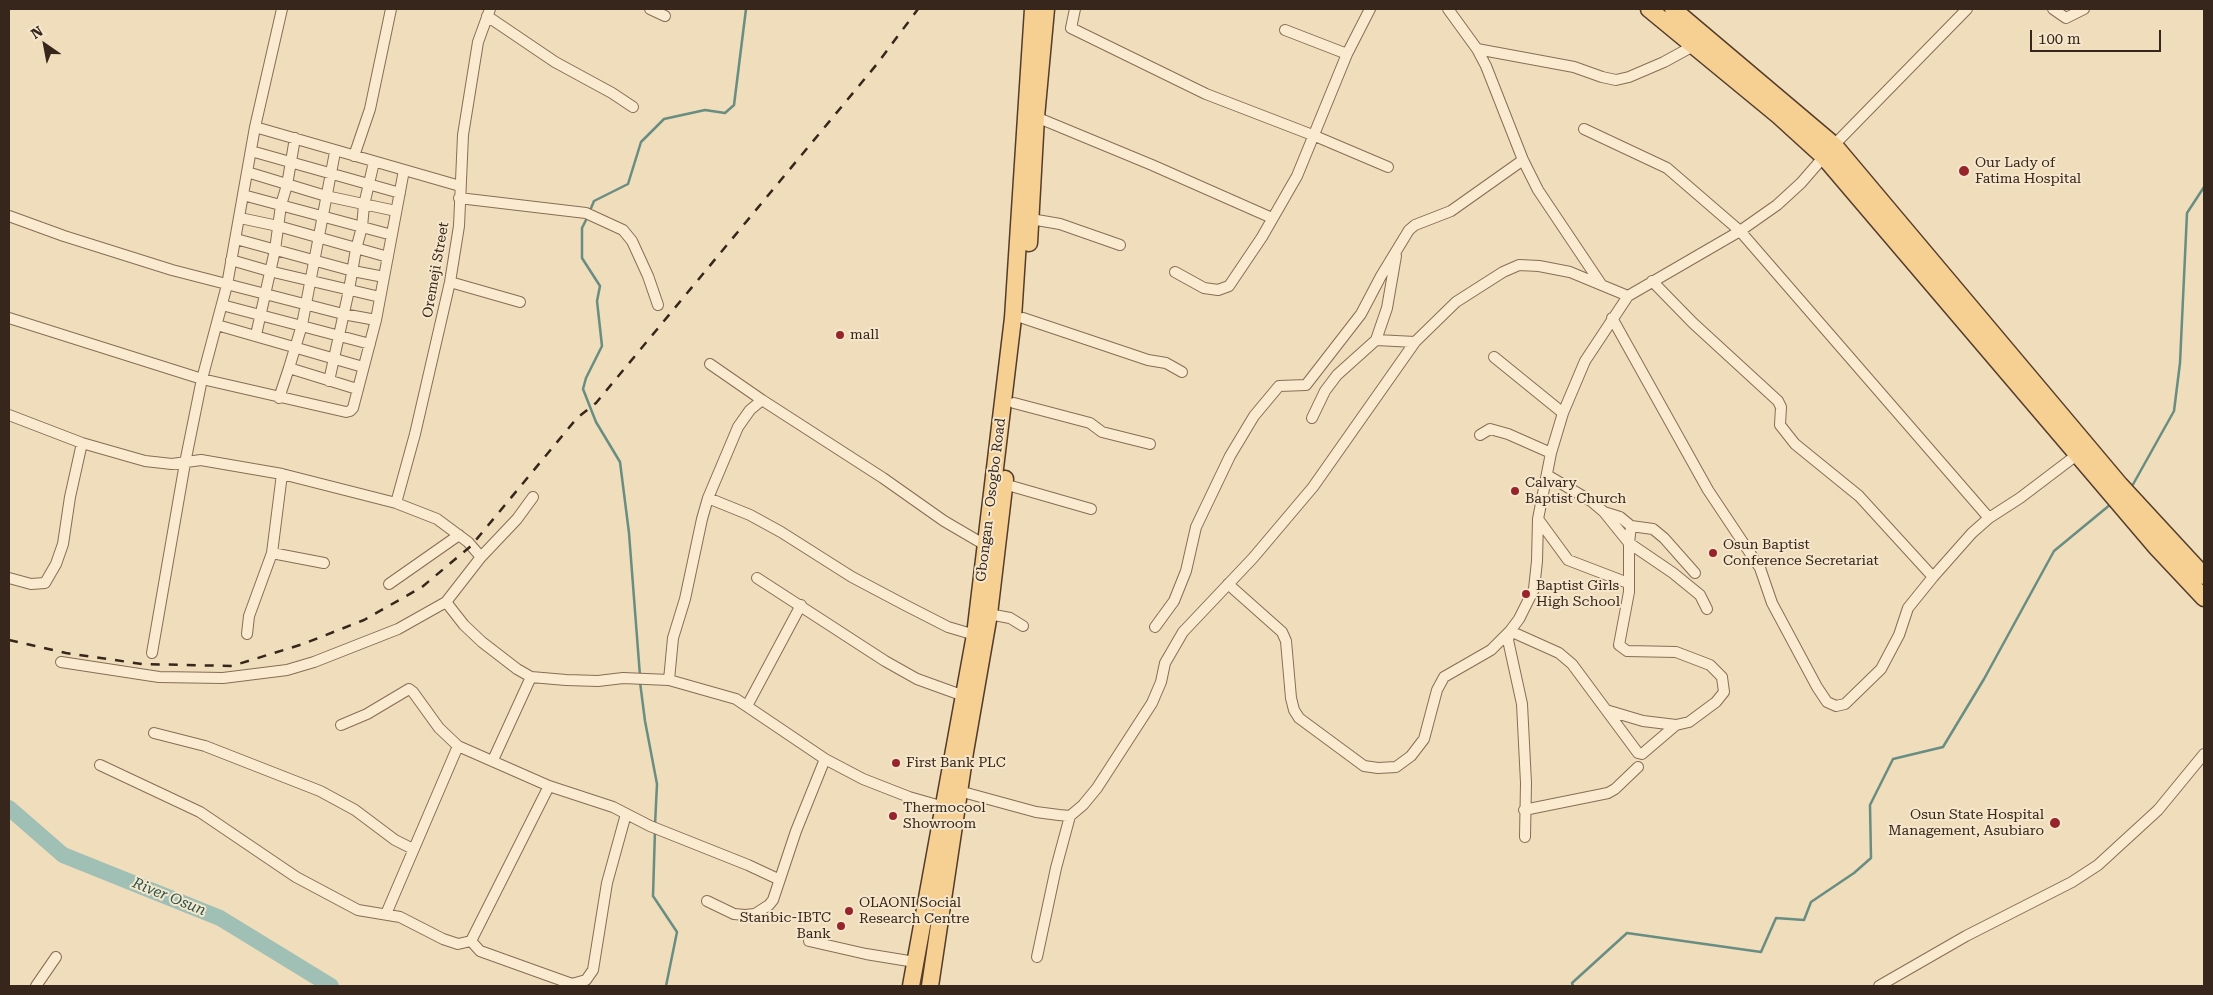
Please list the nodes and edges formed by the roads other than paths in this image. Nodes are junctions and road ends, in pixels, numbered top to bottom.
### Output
1 (282, 9) edge
2 (392, 9) edge
3 (650, 9) edge
4 (1033, 9) edge
5 (1046, 9) edge
6 (1075, 9) edge
7 (1370, 9) edge
8 (1448, 9) edge
9 (1649, 9) edge
10 (1673, 9) edge
11 (1967, 9) edge
12 (2053, 9) edge
13 (2084, 9) edge
14 (488, 12) edge
15 (665, 16) dead end
16 (1285, 30) dead end
17 (1695, 45) junction
18 (1477, 49) junction
19 (1347, 54) junction
20 (633, 107) dead end
21 (1036, 117) junction
22 (255, 127) junction
23 (1584, 129) dead end
24 (1315, 136) junction
25 (295, 138) junction
26 (251, 151) junction
27 (1829, 151) junction
28 (335, 152) junction
29 (354, 156) junction
30 (1524, 160) junction
31 (374, 162) junction
32 (290, 163) junction
33 (1388, 167) dead end
34 (404, 170) junction
35 (247, 172) junction
36 (330, 174) junction
37 (368, 184) junction
38 (287, 185) junction
39 (460, 186) junction
40 (400, 193) junction
41 (243, 195) junction
42 (326, 196) junction
43 (460, 198) junction
44 (281, 205) junction
45 (364, 205) junction
46 (396, 212) junction
47 (9, 216) edge
48 (322, 217) junction
49 (240, 218) junction
50 (1272, 218) junction
51 (1031, 219) junction
52 (278, 226) junction
53 (362, 227) junction
54 (1740, 231) junction
55 (392, 235) junction
56 (318, 238) junction
57 (236, 239) junction
58 (1120, 245) dead end
59 (356, 249) junction
60 (276, 250) junction
61 (1396, 252) junction
62 (388, 257) junction
63 (231, 260) junction
64 (314, 260) junction
65 (269, 271) junction
66 (353, 271) junction
67 (1175, 272) dead end
68 (384, 277) junction
69 (310, 281) junction
70 (1652, 281) junction
71 (450, 282) junction
72 (1600, 284) junction
73 (227, 285) junction
74 (349, 290) junction
75 (265, 293) junction
76 (1628, 296) junction
77 (380, 297) junction
78 (520, 302) dead end
79 (306, 304) junction
80 (222, 305) junction
81 (658, 306) dead end
82 (343, 314) junction
83 (261, 315) junction
84 (9, 318) edge
85 (1023, 318) junction
86 (1612, 318) junction
87 (376, 320) junction
88 (217, 325) junction
89 (302, 325) junction
90 (256, 335) junction
91 (339, 335) junction
92 (1376, 340) junction
93 (1415, 342) junction
94 (370, 344) junction
95 (296, 346) junction
96 (1494, 357) dead end
97 (334, 358) junction
98 (710, 364) dead end
99 (364, 367) junction
100 (288, 368) junction
101 (1182, 372) dead end
102 (202, 379) junction
103 (329, 381) junction
104 (357, 388) junction
105 (280, 398) junction
106 (762, 400) junction
107 (1014, 403) junction
108 (1562, 413) junction
109 (9, 416) edge
110 (1312, 418) dead end
111 (1480, 435) dead end
112 (82, 443) junction
113 (1150, 444) dead end
114 (1550, 453) junction
115 (2078, 454) junction
116 (185, 463) junction
117 (282, 474) junction
118 (1547, 475) junction
119 (1004, 484) junction
120 (2115, 489) junction
121 (533, 497) dead end
122 (708, 498) junction
123 (396, 503) junction
124 (1091, 509) dead end
125 (2134, 511) junction
126 (1604, 512) junction
127 (1989, 518) junction
128 (1538, 519) junction
129 (1631, 526) junction
130 (459, 535) junction
131 (1629, 543) junction
132 (985, 545) junction
133 (272, 553) junction
134 (481, 557) junction
135 (324, 564) dead end
136 (1695, 572) dead end
137 (2204, 576) edge
138 (1933, 577) junction
139 (9, 578) edge
140 (757, 578) dead end
141 (1628, 583) junction
142 (389, 584) dead end
143 (1228, 584) junction
144 (2204, 598) edge
145 (446, 602) junction
146 (801, 605) junction
147 (1707, 609) dead end
148 (989, 614) junction
149 (1023, 626) dead end
150 (1155, 627) dead end
151 (1510, 632) junction
152 (247, 634) dead end
153 (975, 635) junction
154 (152, 652) dead end
155 (61, 662) dead end
156 (976, 663) junction
157 (531, 677) junction
158 (669, 680) junction
159 (964, 696) junction
160 (747, 706) junction
161 (1605, 709) junction
162 (341, 725) dead end
163 (1676, 725) junction
164 (154, 733) dead end
165 (458, 746) junction
166 (2204, 754) edge
167 (825, 759) junction
168 (493, 760) junction
169 (100, 765) dead end
170 (1638, 767) dead end
171 (549, 786) junction
172 (959, 791) junction
173 (944, 807) junction
174 (1524, 810) junction
175 (626, 814) junction
176 (1070, 816) junction
177 (1525, 837) dead end
178 (413, 849) junction
179 (778, 880) junction
180 (707, 901) dead end
181 (386, 914) junction
182 (471, 941) junction
183 (809, 941) dead end
184 (56, 957) dead end
185 (1037, 957) dead end
186 (915, 962) junction
187 (36, 986) edge
188 (911, 986) edge
189 (930, 986) edge
190 (1879, 986) edge

1 - 22 street
2 - 29 street
3 - 15 street
4 - 132 main road, Gbongan - Osogbo Road
5 - 21 main road, Gbongan - Osogbo Road
6 - 24 street
7 - 19 street
8 - 18 street
9 - 17 main road
10 - 27 main road
11 - 27 street
12 - 13 street
14 - 20 street
14 - 39 street, Oremeji Street
16 - 19 street
17 - 18 street
17 - 27 main road
18 - 30 street
19 - 24 street
21 - 50 street
21 - 51 main road, Gbongan - Osogbo Road
22 - 25 street
22 - 26 street
23 - 54 street
24 - 33 street
24 - 50 street
25 - 28 street
25 - 32 street
26 - 32 street
26 - 35 street
27 - 54 street
27 - 115 main road
27 - 120 main road
28 - 29 street
28 - 36 street
29 - 31 street
30 - 61 street
30 - 72 street
31 - 34 street
31 - 37 street
32 - 36 street
32 - 38 street
34 - 39 street
34 - 40 street
35 - 38 street
35 - 41 street
36 - 37 street
36 - 42 street
37 - 40 street
37 - 45 street
38 - 42 street
38 - 44 street
39 - 43 street, Oremeji Street
40 - 46 street
41 - 44 street
41 - 49 street
42 - 45 street
42 - 48 street
43 - 71 street, Oremeji Street
43 - 81 street
44 - 48 street
44 - 52 street
45 - 46 street
45 - 53 street
46 - 55 street
47 - 73 street
48 - 53 street
48 - 56 street
49 - 52 street
49 - 57 street
50 - 67 street
51 - 58 street
51 - 85 main road, Gbongan - Osogbo Road
52 - 56 street
52 - 60 street
53 - 55 street
53 - 59 street
54 - 70 street
54 - 127 street
55 - 62 street
56 - 59 street
56 - 64 street
57 - 60 street
57 - 63 street
59 - 62 street
59 - 66 street
60 - 64 street
60 - 65 street
61 - 92 street
61 - 150 street
62 - 68 street
63 - 65 street
63 - 73 street
64 - 66 street
64 - 69 street
65 - 69 street
65 - 75 street
66 - 68 street
66 - 74 street
68 - 77 street
69 - 74 street
69 - 79 street
70 - 76 street
70 - 138 street
71 - 78 street
71 - 123 street, Oremeji Street
72 - 76 street
72 - 93 street
73 - 75 street
73 - 80 street
74 - 77 street
74 - 82 street
75 - 79 street
75 - 83 street
76 - 86 street
77 - 87 street
79 - 82 street
79 - 89 street
80 - 83 street
80 - 88 street
82 - 87 street
82 - 91 street
83 - 89 street
83 - 90 street
84 - 102 street
85 - 101 street
85 - 107 main road, Gbongan - Osogbo Road
86 - 108 street
86 - 138 street
87 - 94 street
88 - 90 street
88 - 102 street
89 - 91 street
89 - 95 street
90 - 95 street
91 - 94 street
91 - 97 street
92 - 93 street
92 - 110 street
93 - 143 street
94 - 99 street
95 - 97 street
95 - 100 street
96 - 108 street
97 - 99 street
97 - 103 street
98 - 106 street
99 - 104 street
100 - 103 street
100 - 105 street
102 - 105 street
102 - 116 street
103 - 104 street
104 - 105 street
106 - 122 street
106 - 132 street
107 - 113 street
107 - 119 main road, Gbongan - Osogbo Road
108 - 114 street
109 - 112 street
111 - 114 street
112 - 116 street
112 - 139 street
114 - 118 street
115 - 120 main road
115 - 127 street
116 - 117 street
116 - 154 street
117 - 123 street
117 - 133 street
118 - 126 street
118 - 128 street
119 - 124 street
119 - 148 main road, Gbongan - Osogbo Road
120 - 125 main road
121 - 134 street
122 - 153 street
122 - 158 street
123 - 130 street
125 - 137 main road
125 - 144 main road
126 - 129 street
126 - 131 street
127 - 138 street
128 - 141 street
128 - 151 street
129 - 131 street
129 - 136 street
130 - 134 street
130 - 142 street
131 - 141 street
131 - 147 street
132 - 153 main road, Gbongan - Osogbo Road
133 - 135 street
133 - 152 street
134 - 145 street
140 - 146 street
141 - 163 street
143 - 151 street
143 - 176 street
145 - 155 street
145 - 157 street
146 - 159 street
146 - 160 street
148 - 149 street
148 - 156 main road, Gbongan - Osogbo Road
151 - 161 street
151 - 174 street
153 - 156 main road, Gbongan - Osogbo Road
156 - 159 main road, Gbongan - Osogbo Road
156 - 172 main road, Gbongan - Osogbo Road
157 - 158 street
157 - 168 street
158 - 160 street
159 - 173 main road, Gbongan - Osogbo Road
160 - 167 street
161 - 163 street
161 - 163 street
162 - 165 street
164 - 178 street
165 - 168 street
165 - 178 street
166 - 190 street
167 - 173 street
167 - 179 street
168 - 171 street
169 - 181 street
170 - 174 street
171 - 175 street
171 - 182 street
172 - 176 street
172 - 189 main road, Gbongan - Osogbo Road
173 - 186 main road, Gbongan - Osogbo Road
174 - 177 street
175 - 179 street
175 - 182 street
176 - 185 street
178 - 181 street
179 - 180 street
181 - 182 street
183 - 186 street
184 - 187 street
186 - 188 main road, Gbongan - Osogbo Road

